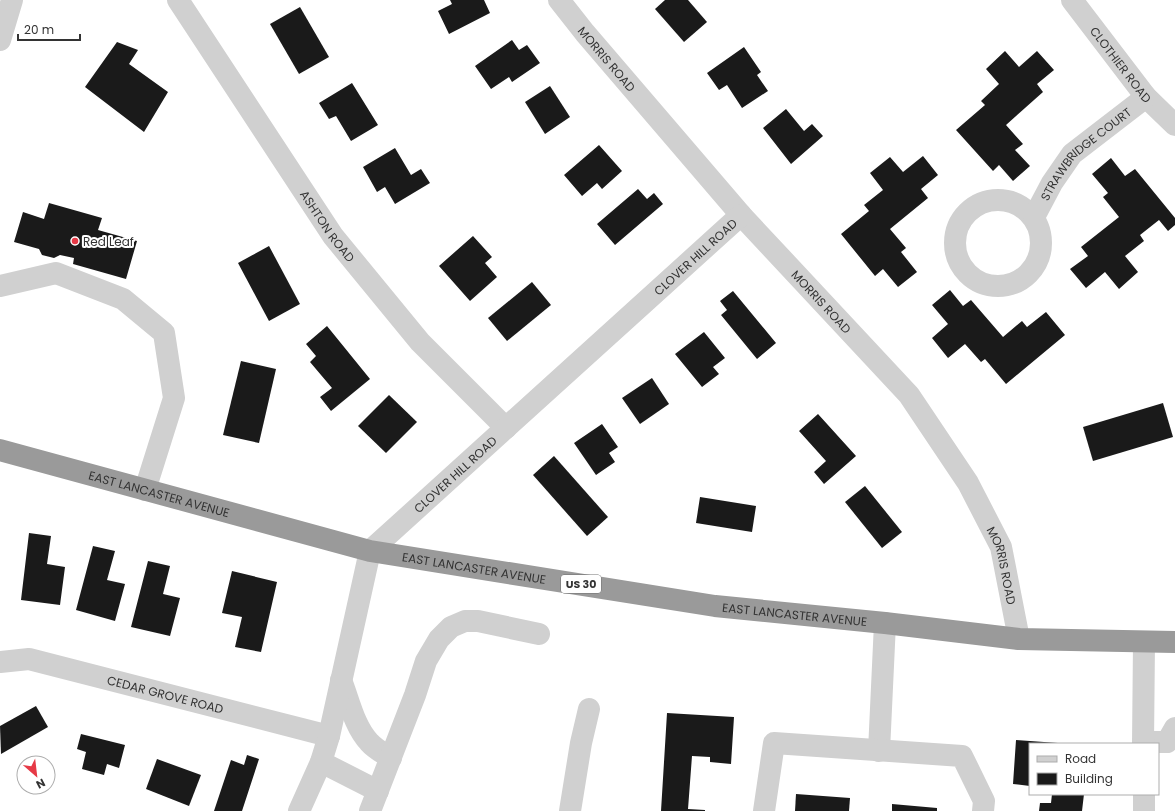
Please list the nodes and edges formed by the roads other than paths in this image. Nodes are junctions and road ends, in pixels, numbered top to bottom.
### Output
1 (12, 0) edge
2 (178, 0) edge
3 (559, 0) edge
4 (1072, 0) edge
5 (0, 40) edge
6 (1146, 97) junction
7 (1175, 125) edge
8 (741, 215) junction
9 (1034, 217) dead end
10 (0, 286) edge
11 (506, 428) junction
12 (0, 450) edge
13 (145, 490) junction
14 (370, 551) junction
15 (885, 623) junction
16 (540, 634) dead end
17 (1020, 638) junction
18 (1144, 642) junction
19 (1175, 642) edge
20 (0, 662) edge
21 (341, 680) junction
22 (589, 708) dead end
23 (1175, 728) edge
24 (329, 736) junction
25 (1143, 743) edge
26 (879, 751) junction
27 (391, 758) junction
28 (321, 762) junction
29 (378, 791) junction
30 (1144, 795) edge
31 (299, 811) edge
32 (370, 811) edge
33 (570, 811) edge
34 (764, 811) edge
35 (983, 811) edge
36 (1144, 811) edge

1 - 5 street
2 - 11 street, ASHTON ROAD
3 - 8 street, MORRIS ROAD
4 - 6 street, CLOTHIER ROAD
6 - 7 street, CLOTHIER ROAD
6 - 9 street, STRAWBRIDGE COURT
8 - 11 street, CLOVER HILL ROAD
8 - 17 street, MORRIS ROAD
10 - 13 street
11 - 14 street, CLOVER HILL ROAD
12 - 13 highway, EAST LANCASTER AVENUE / US 30
13 - 14 highway, EAST LANCASTER AVENUE / US 30
14 - 15 highway, EAST LANCASTER AVENUE / US 30
14 - 21 street
15 - 17 highway, EAST LANCASTER AVENUE / US 30
15 - 26 street
16 - 27 street
17 - 18 highway, EAST LANCASTER AVENUE / US 30
18 - 19 highway, EAST LANCASTER AVENUE / US 30
18 - 25 street
20 - 24 street, CEDAR GROVE ROAD
21 - 24 street
21 - 27 street
22 - 33 street
23 - 25 street
24 - 28 street
26 - 34 street
26 - 35 street
27 - 29 street
28 - 29 street
28 - 31 street
29 - 32 street
30 - 36 street

